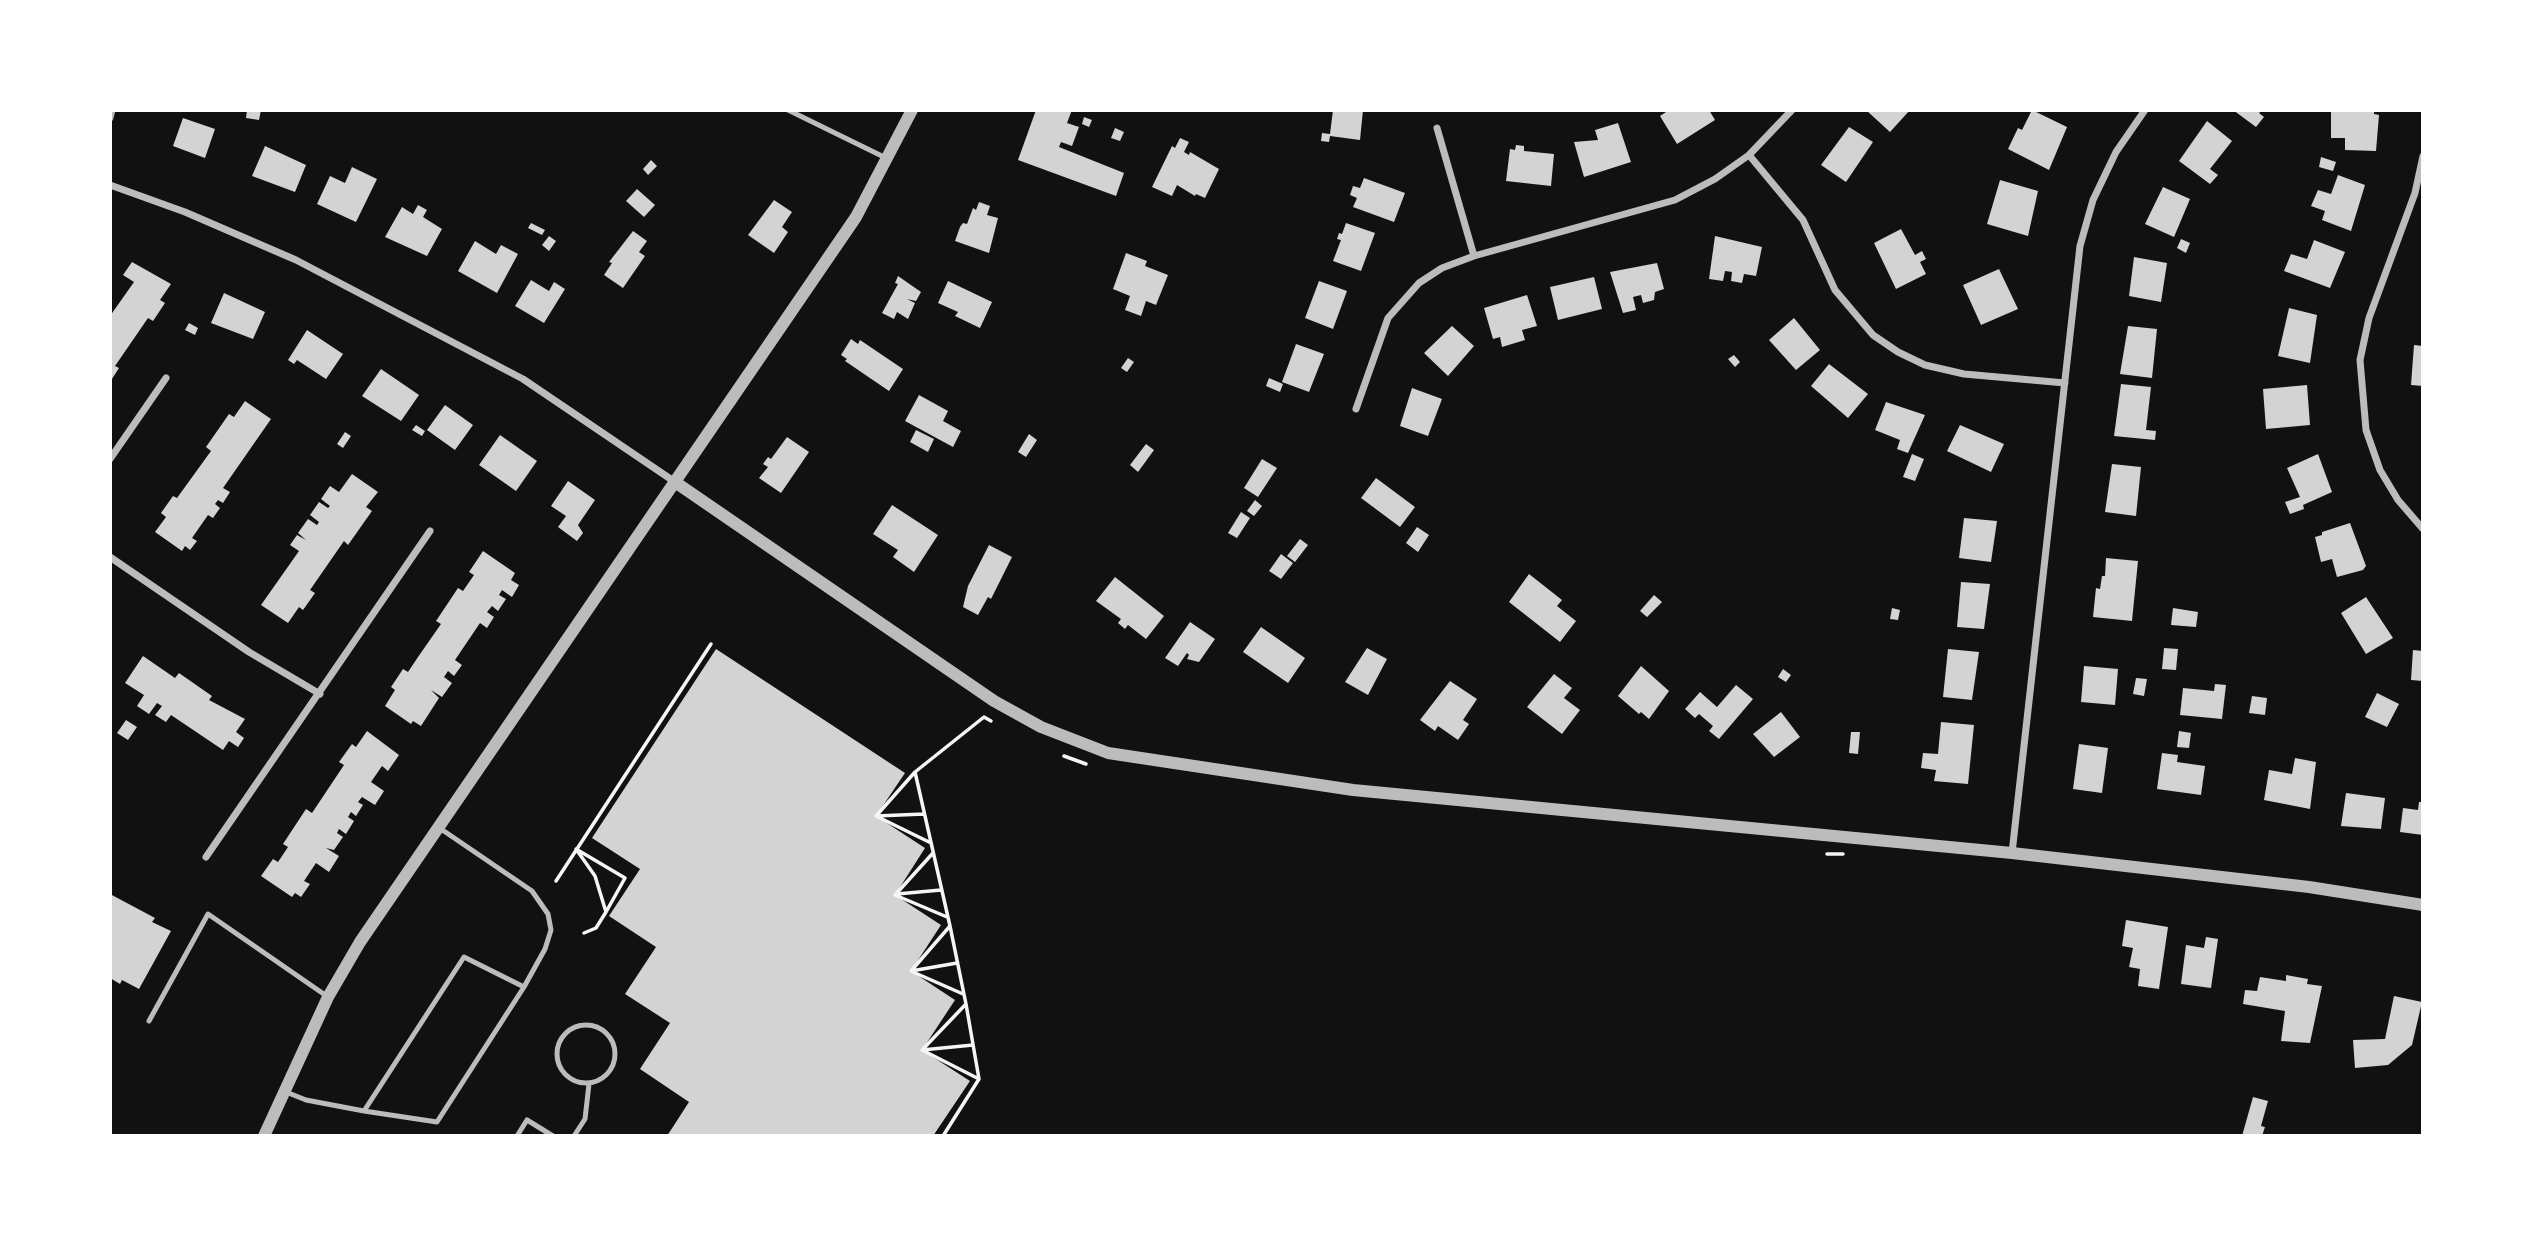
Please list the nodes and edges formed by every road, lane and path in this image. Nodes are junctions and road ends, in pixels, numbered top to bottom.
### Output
1 (112, 110) edge
2 (788, 110) edge
3 (912, 110) edge
4 (1792, 110) edge
5 (2145, 110) edge
6 (110, 118) edge
7 (1437, 128) dead end
8 (1749, 155) junction
9 (2423, 156) edge
10 (889, 159) junction
11 (110, 185) edge
12 (1474, 256) junction
13 (166, 377) dead end
14 (2065, 383) junction
15 (1356, 408) dead end
16 (110, 459) edge
17 (675, 482) junction
18 (2423, 529) edge
19 (430, 531) dead end
20 (110, 557) edge
21 (711, 645) dead end
22 (320, 694) junction
23 (963, 733) dead end
24 (915, 772) junction
25 (924, 814) junction
26 (876, 816) junction
27 (438, 827) junction
28 (931, 843) junction
29 (576, 849) junction
30 (933, 853) junction
31 (2012, 853) junction
32 (206, 857) dead end
33 (555, 881) dead end
34 (941, 890) junction
35 (895, 895) junction
36 (2423, 905) edge
37 (606, 912) junction
38 (947, 917) junction
39 (950, 926) junction
40 (584, 933) dead end
41 (957, 963) junction
42 (911, 971) junction
43 (524, 987) junction
44 (964, 995) junction
45 (328, 997) junction
46 (967, 1004) junction
47 (149, 1021) dead end
48 (973, 1045) junction
49 (922, 1049) junction
50 (979, 1079) junction
51 (589, 1084) junction
52 (283, 1091) junction
53 (364, 1111) junction
54 (264, 1136) edge
55 (517, 1136) edge
56 (553, 1136) edge
57 (574, 1136) edge
58 (943, 1136) edge

1 - 6 street
2 - 10 lane
3 - 10 street
4 - 8 street
5 - 14 street
7 - 12 street
8 - 12 street
8 - 14 street
9 - 18 street
10 - 17 street
11 - 17 street
12 - 15 street
13 - 16 street
14 - 31 street
17 - 27 street
17 - 31 street
19 - 22 street
20 - 22 street
21 - 29 path
22 - 32 street
23 - 24 path
24 - 25 path
24 - 26 path
25 - 26 path
25 - 28 path
26 - 28 path
27 - 43 lane
27 - 45 street
28 - 30 path
29 - 33 path
29 - 37 path
29 - 37 path
30 - 34 path
30 - 35 path
31 - 36 street
34 - 35 path
34 - 38 path
35 - 38 path
37 - 40 path
38 - 39 path
39 - 41 path
39 - 42 path
41 - 42 path
41 - 44 path
42 - 44 path
43 - 53 lane
43 - 53 lane
44 - 46 path
45 - 47 lane
45 - 52 street
46 - 48 path
46 - 49 path
48 - 49 path
48 - 50 path
49 - 50 path
50 - 58 path
51 - 51 lane
51 - 57 lane
52 - 53 lane
52 - 54 street
55 - 56 lane

